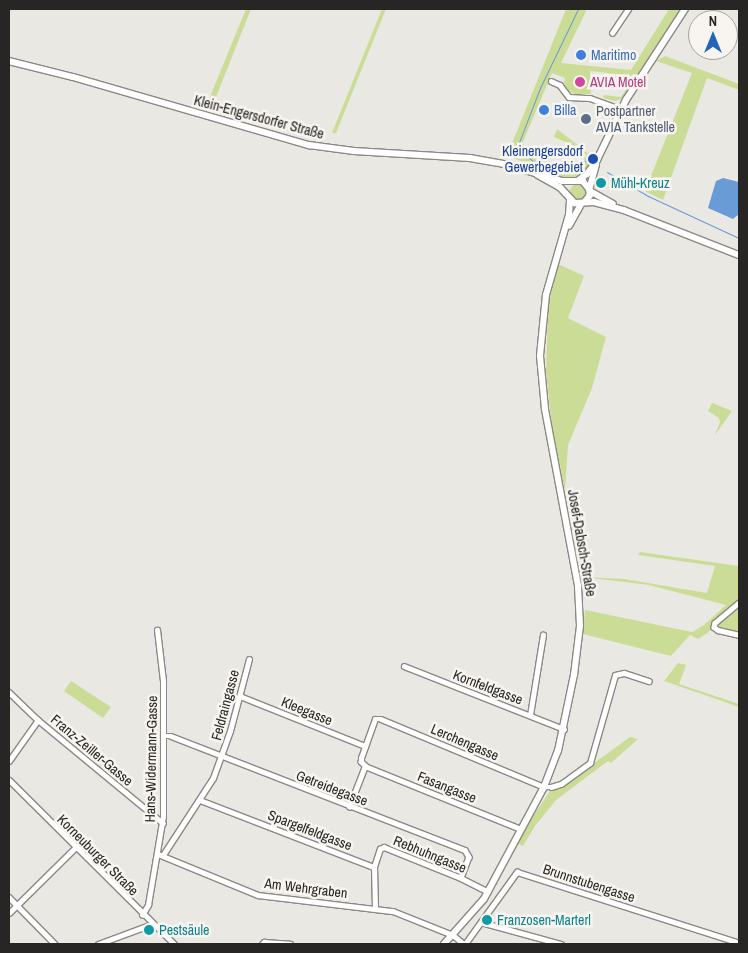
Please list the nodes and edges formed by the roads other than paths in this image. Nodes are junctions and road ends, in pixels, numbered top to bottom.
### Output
1 (628, 9) edge
2 (686, 9) edge
3 (612, 33) dead end
4 (9, 61) edge
5 (551, 81) dead end
6 (620, 109) junction
7 (597, 160) junction
8 (538, 175) junction
9 (577, 180) junction
10 (590, 189) junction
11 (568, 197) junction
12 (584, 202) junction
13 (624, 210) junction
14 (563, 236) junction
15 (739, 255) edge
16 (739, 603) edge
17 (157, 630) dead end
18 (543, 635) dead end
19 (739, 635) edge
20 (250, 659) dead end
21 (404, 666) dead end
22 (650, 681) dead end
23 (9, 692) edge
24 (240, 696) junction
25 (530, 715) junction
26 (38, 720) junction
27 (564, 729) junction
28 (164, 736) junction
29 (365, 746) junction
30 (222, 757) junction
31 (9, 762) edge
32 (365, 766) junction
33 (9, 780) edge
34 (544, 787) junction
35 (200, 800) junction
36 (349, 807) junction
37 (163, 823) junction
38 (521, 829) junction
39 (75, 848) junction
40 (160, 855) junction
41 (374, 867) junction
42 (461, 878) junction
43 (488, 892) junction
44 (9, 897) edge
45 (17, 906) junction
46 (375, 908) junction
47 (9, 913) edge
48 (142, 915) junction
49 (481, 922) junction
50 (152, 924) junction
51 (453, 935) junction
52 (739, 943) edge
53 (55, 944) edge
54 (98, 944) edge
55 (174, 944) edge
56 (262, 944) edge
57 (290, 944) edge
58 (444, 944) edge
59 (465, 944) edge
60 (561, 944) edge

1 - 3 street
2 - 6 main road
4 - 8 main road, Klein-Engersdorfer Straße
5 - 6 street
6 - 7 main road
7 - 9 main road
7 - 10 main road
8 - 9 main road, Klein-Engersdorfer Straße
8 - 11 main road, Klein-Engersdorfer Straße
9 - 10 main road
9 - 11 main road
10 - 12 main road
10 - 13 main road
11 - 12 main road
11 - 14 main road, Josef-Dabsch-Straße
12 - 13 main road
12 - 14 main road, Josef-Dabsch-Straße
13 - 15 main road
14 - 27 main road, Josef-Dabsch-Straße
16 - 19 street
17 - 28 street, Hans-Widermann-Gasse
18 - 25 street
20 - 24 street, Feldraingasse
21 - 25 street, Kornfeldgasse
22 - 34 street
23 - 26 street, Franz-Zeiller-Gasse
24 - 29 street, Kleegasse
24 - 30 street, Feldraingasse
25 - 27 street, Kornfeldgasse
26 - 31 street
26 - 37 street, Franz-Zeiller-Gasse
27 - 34 main road, Josef-Dabsch-Straße
28 - 30 street, Getreidegasse
28 - 37 street, Hans-Widermann-Gasse
29 - 32 street
29 - 34 street, Lerchengasse
30 - 35 street
30 - 36 street, Getreidegasse
32 - 36 street
32 - 38 street, Fasangasse
33 - 39 street, Korneuburger Straße
34 - 38 main road, Josef-Dabsch-Straße
35 - 40 street
35 - 41 street, Spargelfeldgasse
36 - 42 street, Getreidegasse
37 - 40 street, Hans-Widermann-Gasse
38 - 43 main road, Josef-Dabsch-Straße
39 - 45 street
39 - 48 street, Korneuburger Straße
40 - 46 street, Am Wehrgraben
40 - 48 street, Hans-Widermann-Gasse
41 - 42 street, Rebhuhngasse
41 - 46 street
42 - 43 street, Rebhuhngasse
43 - 51 main road, Josef-Dabsch-Straße
44 - 45 street
45 - 47 street
45 - 53 street
46 - 51 street, Am Wehrgraben
48 - 50 street, Korneuburger Straße
49 - 52 street, Brunnstubengasse
49 - 59 street, Brunnstubengasse
49 - 60 street
50 - 54 street
50 - 55 street, Korneuburger Straße
51 - 58 main road, Josef-Dabsch-Straße
51 - 59 street, Am Wehrgraben
56 - 57 street

